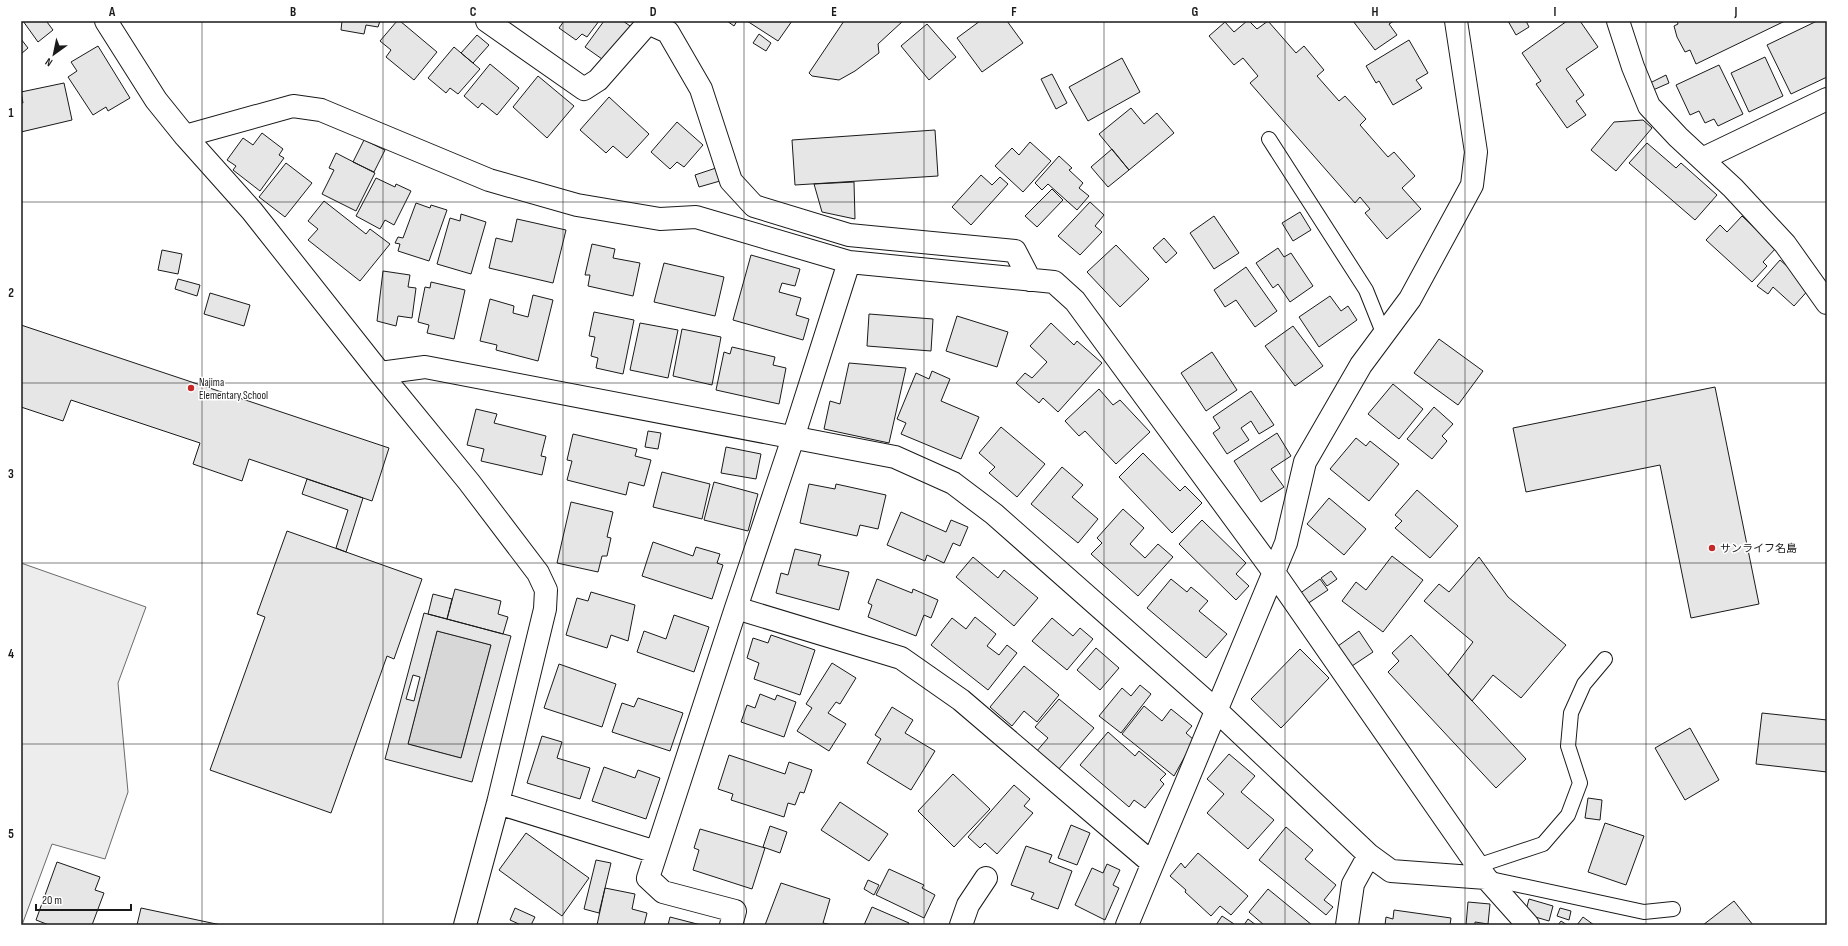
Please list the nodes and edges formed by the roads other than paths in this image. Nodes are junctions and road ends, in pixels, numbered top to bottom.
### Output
1 (106, 21) edge
2 (487, 21) edge
3 (1456, 21) edge
4 (1618, 21) edge
5 (647, 22) edge
6 (671, 27) edge
7 (1827, 99) edge
8 (185, 136) junction
9 (1270, 139) dead end
10 (1702, 159) junction
11 (849, 262) junction
12 (1030, 280) junction
13 (1827, 304) edge
14 (1384, 334) junction
15 (380, 373) junction
16 (793, 438) junction
17 (1273, 572) junction
18 (736, 608) junction
19 (1605, 659) dead end
20 (1216, 710) junction
21 (498, 803) junction
22 (656, 852) junction
23 (1369, 855) junction
24 (1152, 863) junction
25 (1481, 872) junction
26 (986, 878) dead end
27 (1673, 909) dead end
28 (465, 925) edge
29 (731, 925) edge
30 (961, 925) edge
31 (1127, 925) edge
32 (1347, 925) edge
33 (1528, 925) edge

1 - 8 street
2 - 5 street
3 - 14 street
4 - 10 street
5 - 6 street
6 - 12 street
7 - 10 street
8 - 11 street
8 - 15 street
9 - 14 lane
10 - 13 street
11 - 12 street
11 - 16 street
12 - 17 street
14 - 17 street
15 - 16 street
15 - 21 street
16 - 18 street
16 - 20 street
17 - 20 street
17 - 25 street
18 - 22 street
18 - 24 street
19 - 25 lane
20 - 23 street
20 - 24 street
21 - 22 street
21 - 28 street
22 - 29 street
23 - 25 street
23 - 32 street
24 - 31 street
25 - 27 lane
25 - 33 street
26 - 30 street

